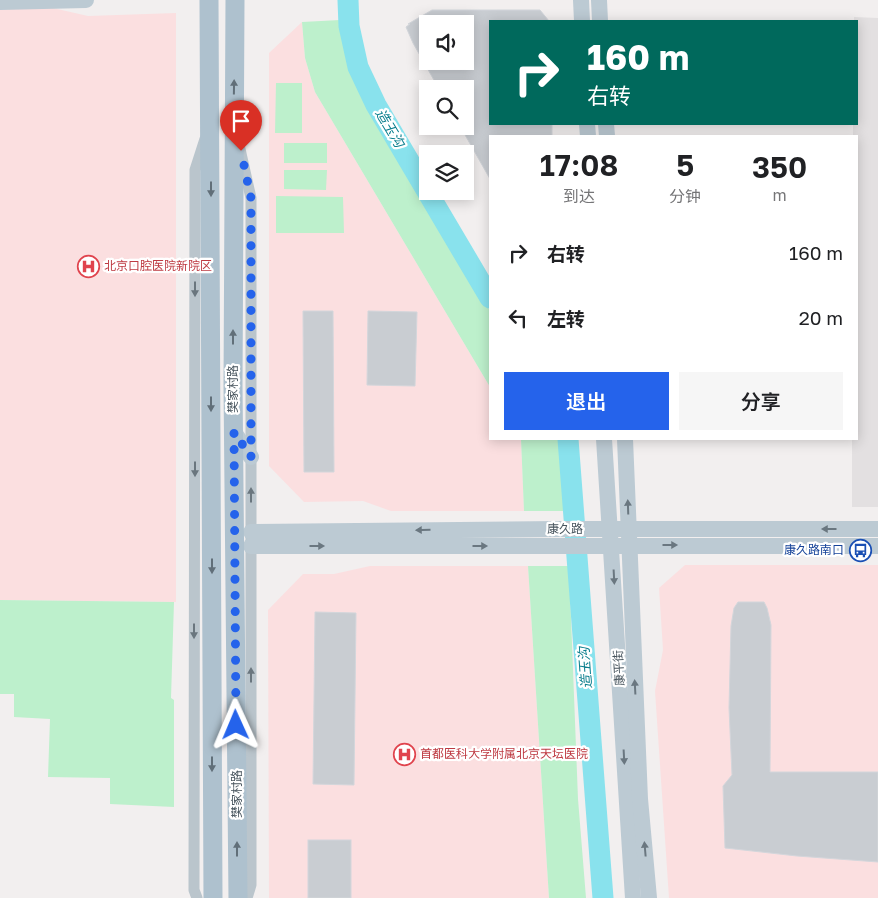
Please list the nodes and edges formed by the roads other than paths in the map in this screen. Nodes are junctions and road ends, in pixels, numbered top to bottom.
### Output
1 (86, 0) edge
2 (209, 0) edge
3 (235, 0) edge
4 (581, 0) edge
5 (599, 0) edge
6 (0, 2) edge
7 (582, 20) edge
8 (600, 20) edge
9 (234, 119) junction
10 (211, 120) junction
11 (234, 432) junction
12 (604, 440) edge
13 (625, 440) edge
14 (251, 457) junction
15 (610, 529) junction
16 (629, 529) junction
17 (878, 529) edge
18 (251, 539) junction
19 (286, 539) junction
20 (612, 545) junction
21 (629, 545) junction
22 (878, 546) edge
23 (197, 898) edge
24 (213, 898) edge
25 (238, 898) edge
26 (247, 898) edge
27 (632, 898) edge
28 (649, 898) edge

1 - 6 street
2 - 10 main road, 樊家村路
9 -> 3 main road, 樊家村路
4 - 7 street
5 - 8 street
11 -> 9 main road, 樊家村路
9 - 14 street
10 -> 23 street
10 -> 24 main road, 樊家村路
11 - 14 street
25 -> 11 main road, 樊家村路
12 - 15 street, 康平街
16 -> 13 street, 康平街
18 -> 14 street
15 - 16 street, 康久路
15 -> 19 street, 康久路
15 - 20 street, 康平街
17 -> 16 street, 康久路
16 - 21 street, 康平街
18 - 19 street, 康久路
26 -> 18 street
19 -> 20 street, 康久路
20 - 21 street, 康久路
20 -> 27 street, 康平街
21 -> 22 street, 康久路
28 -> 21 street, 康平街

